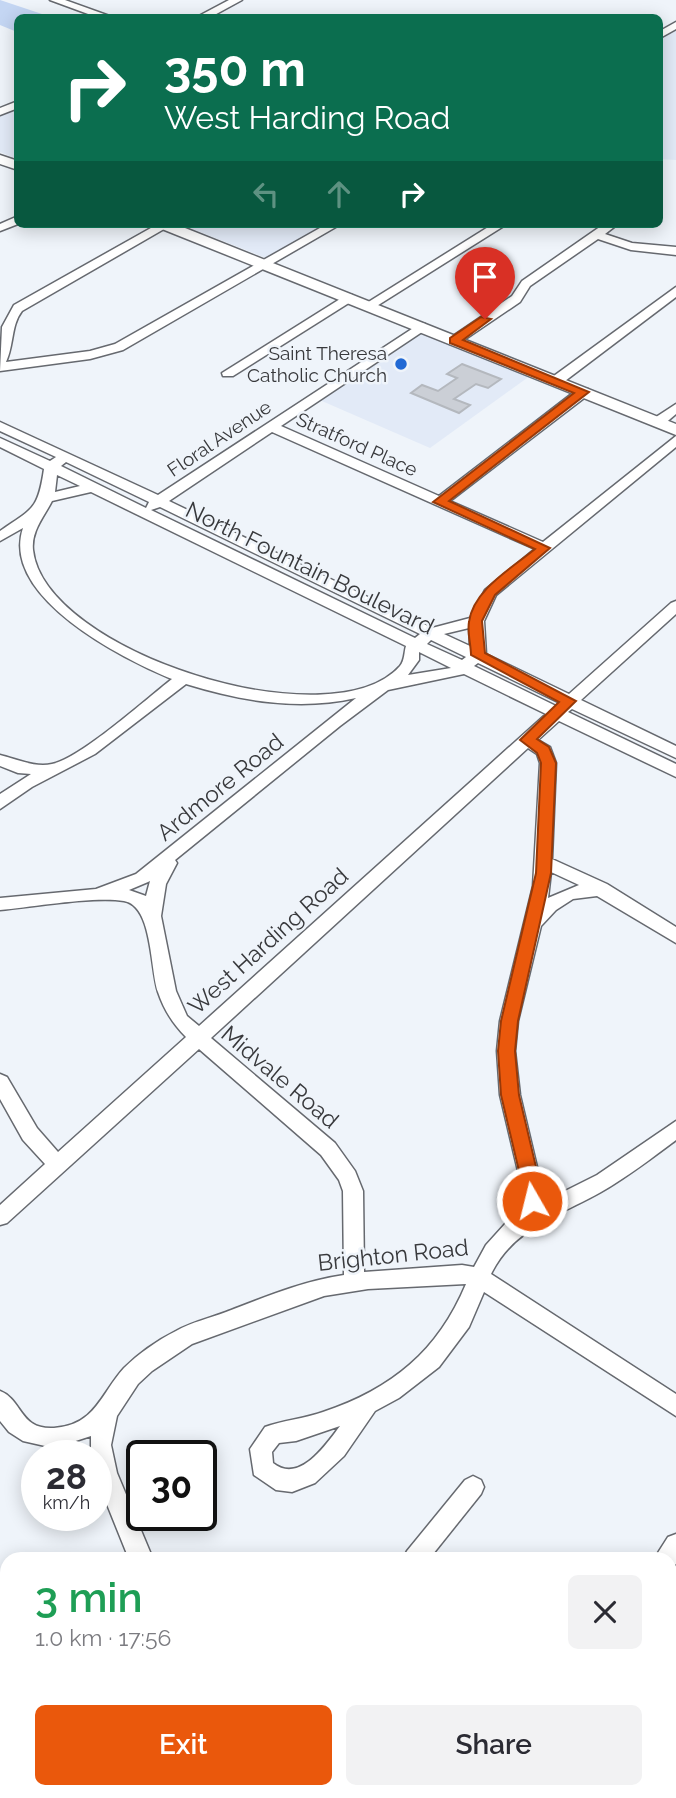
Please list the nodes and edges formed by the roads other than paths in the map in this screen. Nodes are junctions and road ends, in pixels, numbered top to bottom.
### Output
1 (59, 1) edge
2 (230, 1) edge
3 (104, 14) edge
4 (207, 14) edge
5 (159, 228) edge
6 (172, 228) edge
7 (328, 228) edge
8 (495, 228) edge
9 (607, 228) edge
10 (597, 235) junction
11 (676, 251) edge
12 (262, 264) junction
13 (676, 291) edge
14 (348, 298) junction
15 (368, 306) junction
16 (421, 327) junction
17 (454, 341) junction
18 (18, 344) junction
19 (49, 358) junction
20 (0, 361) edge
21 (0, 367) edge
22 (228, 373) dead end
23 (556, 381) junction
24 (583, 392) junction
25 (676, 408) edge
26 (658, 422) junction
27 (0, 426) edge
28 (271, 427) junction
29 (676, 430) edge
30 (676, 440) edge
31 (0, 442) edge
32 (65, 457) junction
33 (51, 467) junction
34 (94, 487) junction
35 (46, 498) junction
36 (159, 501) junction
37 (440, 502) junction
38 (143, 511) junction
39 (38, 512) junction
40 (0, 539) edge
41 (544, 548) junction
42 (25, 549) junction
43 (676, 606) edge
44 (476, 621) junction
45 (430, 633) junction
46 (415, 645) junction
47 (478, 655) junction
48 (463, 668) junction
49 (185, 677) junction
50 (385, 684) junction
51 (562, 707) junction
52 (527, 740) junction
53 (676, 753) edge
54 (0, 760) edge
55 (58, 768) junction
56 (676, 771) edge
57 (0, 803) edge
58 (175, 853) junction
59 (544, 862) junction
60 (607, 892) junction
61 (99, 895) junction
62 (0, 904) edge
63 (152, 916) junction
64 (531, 928) junction
65 (676, 936) edge
66 (197, 1038) junction
67 (0, 1082) edge
68 (676, 1129) edge
69 (58, 1165) junction
70 (0, 1217) edge
71 (507, 1234) junction
72 (478, 1277) junction
73 (354, 1281) junction
74 (0, 1401) edge
75 (367, 1404) junction
76 (676, 1406) edge
77 (107, 1413) junction
78 (473, 1487) dead end
79 (138, 1552) edge
80 (421, 1552) edge

1 - 3 street
2 - 4 street
5 - 18 street
6 - 12 main road
7 - 12 street
8 - 15 street
9 - 10 street
10 - 11 street
10 - 17 street
12 - 14 main road
12 - 19 street
13 - 23 street
14 - 15 main road
14 - 22 street
15 - 16 main road
16 - 17 main road
16 - 28 street, Floral Avenue
17 - 23 main road
18 - 19 street
18 - 20 street
19 - 21 street
23 - 24 main road
24 - 26 main road
24 - 37 street
25 - 26 street
26 - 29 main road
27 - 32 street, North Fountain Boulevard
28 - 36 street, Floral Avenue
28 - 37 street, Stratford Place
30 - 41 street
31 - 33 street, North Fountain Boulevard
32 - 33 street
32 - 36 street, North Fountain Boulevard
33 - 34 street, North Fountain Boulevard
33 - 35 street
34 - 35 street
34 - 38 street, North Fountain Boulevard
35 - 39 street
36 - 38 street, Floral Avenue
36 - 45 street, North Fountain Boulevard
37 - 41 street, Stratford Place
38 - 46 street, North Fountain Boulevard
39 - 40 street
39 - 42 street
40 - 42 street
41 - 44 street
42 - 49 street
43 - 51 street, West Harding Road
44 - 45 street
44 - 47 street
45 - 46 street, Ardmore Road
45 - 47 street, North Fountain Boulevard
46 - 48 street, North Fountain Boulevard
46 - 50 street, Ardmore Road
47 - 48 street
47 - 51 street, North Fountain Boulevard
48 - 50 street
48 - 51 street, North Fountain Boulevard
49 - 50 street
49 - 55 street
50 - 58 street, Ardmore Road
51 - 52 street, West Harding Road
51 - 53 street, North Fountain Boulevard
51 - 56 street, North Fountain Boulevard
52 - 59 street
52 - 66 street, West Harding Road
54 - 55 street
55 - 57 street
58 - 61 street, Ardmore Road
58 - 63 street, Midvale Road
59 - 60 street
59 - 64 street
60 - 64 street
60 - 65 street
61 - 62 street, Ardmore Road
61 - 63 street
63 - 66 street, Midvale Road
64 - 71 street
66 - 69 street, West Harding Road
66 - 73 street, Midvale Road
67 - 69 street
68 - 71 street, Brighton Road
69 - 70 street, West Harding Road
71 - 72 street, Brighton Road
72 - 73 street, Brighton Road
72 - 75 street
72 - 76 street
73 - 77 street, Brighton Road
74 - 77 street
75 - 75 street
77 - 79 street
78 - 80 street

